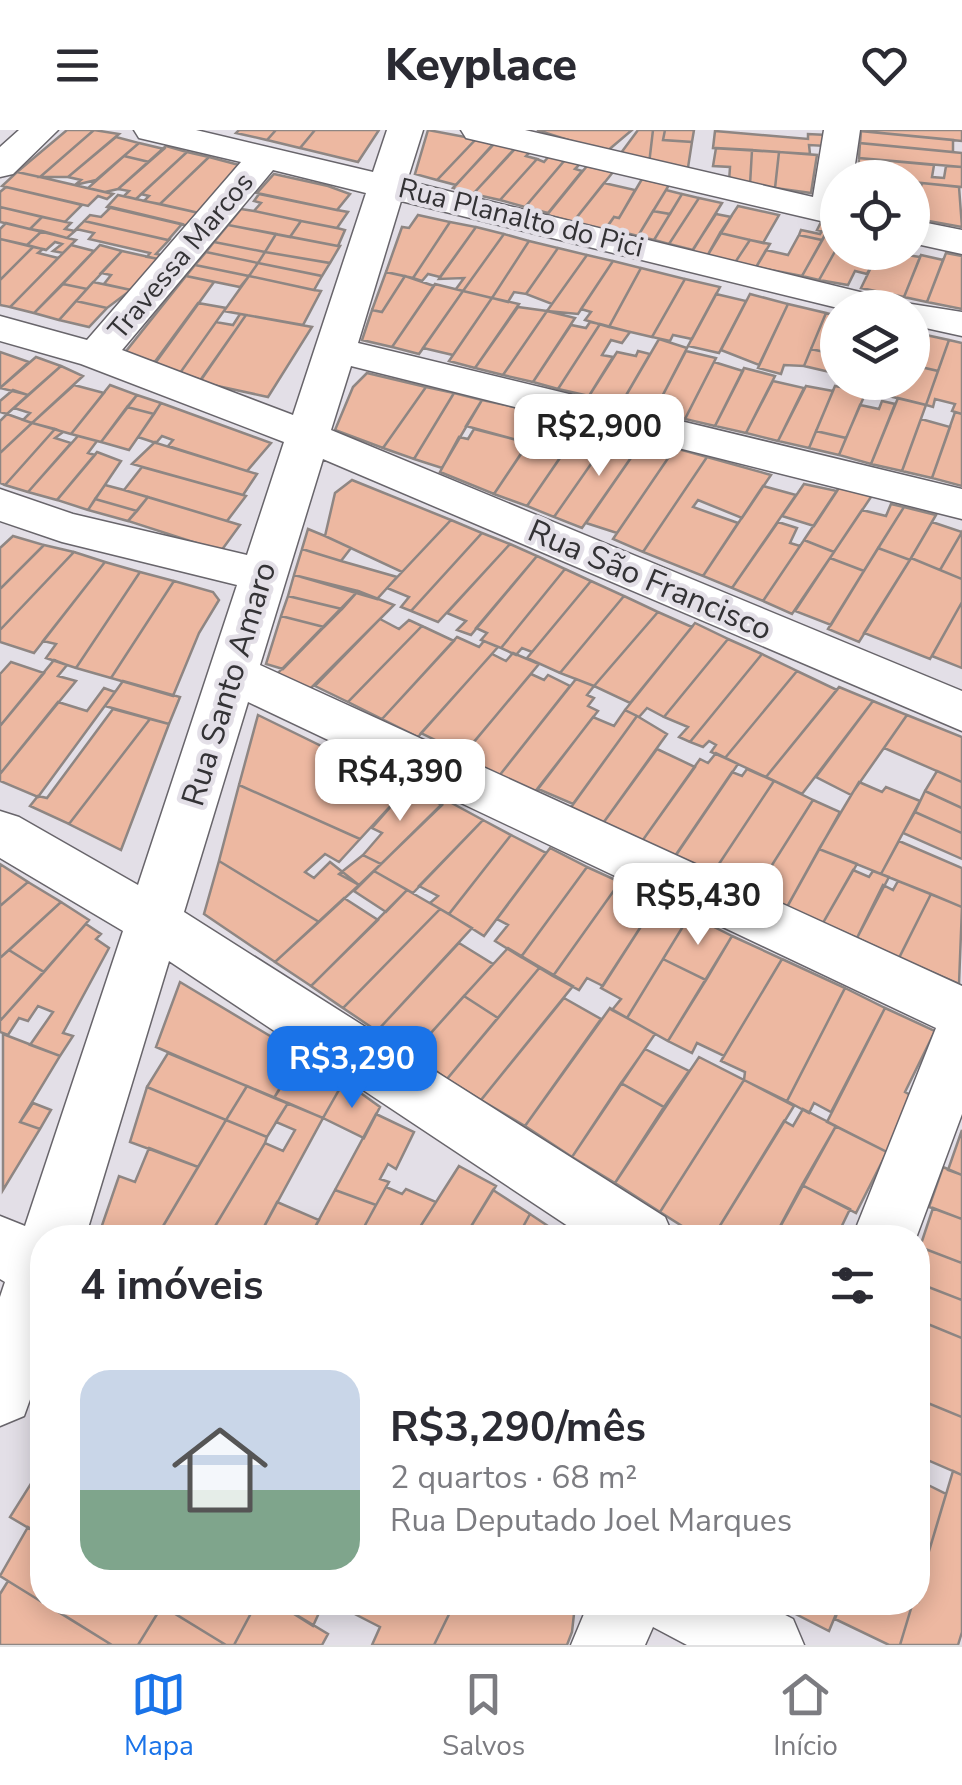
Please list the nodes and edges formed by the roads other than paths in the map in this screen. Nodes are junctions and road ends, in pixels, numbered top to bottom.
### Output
1 (40, 130) edge
2 (152, 130) edge
3 (405, 130) edge
4 (479, 130) edge
5 (842, 130) edge
6 (266, 156) junction
7 (839, 160) edge
8 (0, 166) edge
9 (389, 184) junction
10 (820, 210) edge
11 (930, 235) edge
12 (962, 242) edge
13 (820, 291) edge
14 (930, 317) edge
15 (962, 324) edge
16 (0, 328) edge
17 (336, 350) junction
18 (96, 356) junction
19 (308, 436) junction
20 (0, 504) edge
21 (962, 504) edge
22 (262, 575) junction
23 (234, 674) junction
24 (962, 712) edge
25 (0, 832) edge
26 (153, 921) junction
27 (962, 1013) edge
28 (962, 1036) edge
29 (57, 1225) edge
30 (622, 1225) edge
31 (889, 1225) edge
32 (0, 1246) edge
33 (30, 1262) edge
34 (30, 1303) edge
35 (0, 1392) edge
36 (621, 1615) edge
37 (706, 1615) edge
38 (608, 1645) edge
39 (767, 1645) edge

1 - 8 street
2 - 6 street, Rua Planalto do Pici
3 - 9 street, Rua Santo Amaro
4 - 10 street
5 - 7 street
6 - 9 street, Rua Planalto do Pici
6 - 18 street, Travessa Marcos
9 - 13 street, Rua Planalto do Pici
9 - 17 street, Rua Santo Amaro
11 - 12 street
14 - 15 street
16 - 18 street, Rua São Francisco
17 - 19 street, Rua Santo Amaro
17 - 21 street
18 - 19 street, Rua São Francisco
19 - 22 street, Rua Santo Amaro
19 - 24 street, Rua São Francisco
20 - 22 street
22 - 23 street, Rua Santo Amaro
23 - 26 street, Rua Santo Amaro
23 - 27 street
25 - 26 street
26 - 29 street, Rua Santo Amaro
26 - 30 street
28 - 31 street
32 - 33 street
34 - 35 street
36 - 38 street
37 - 39 street

